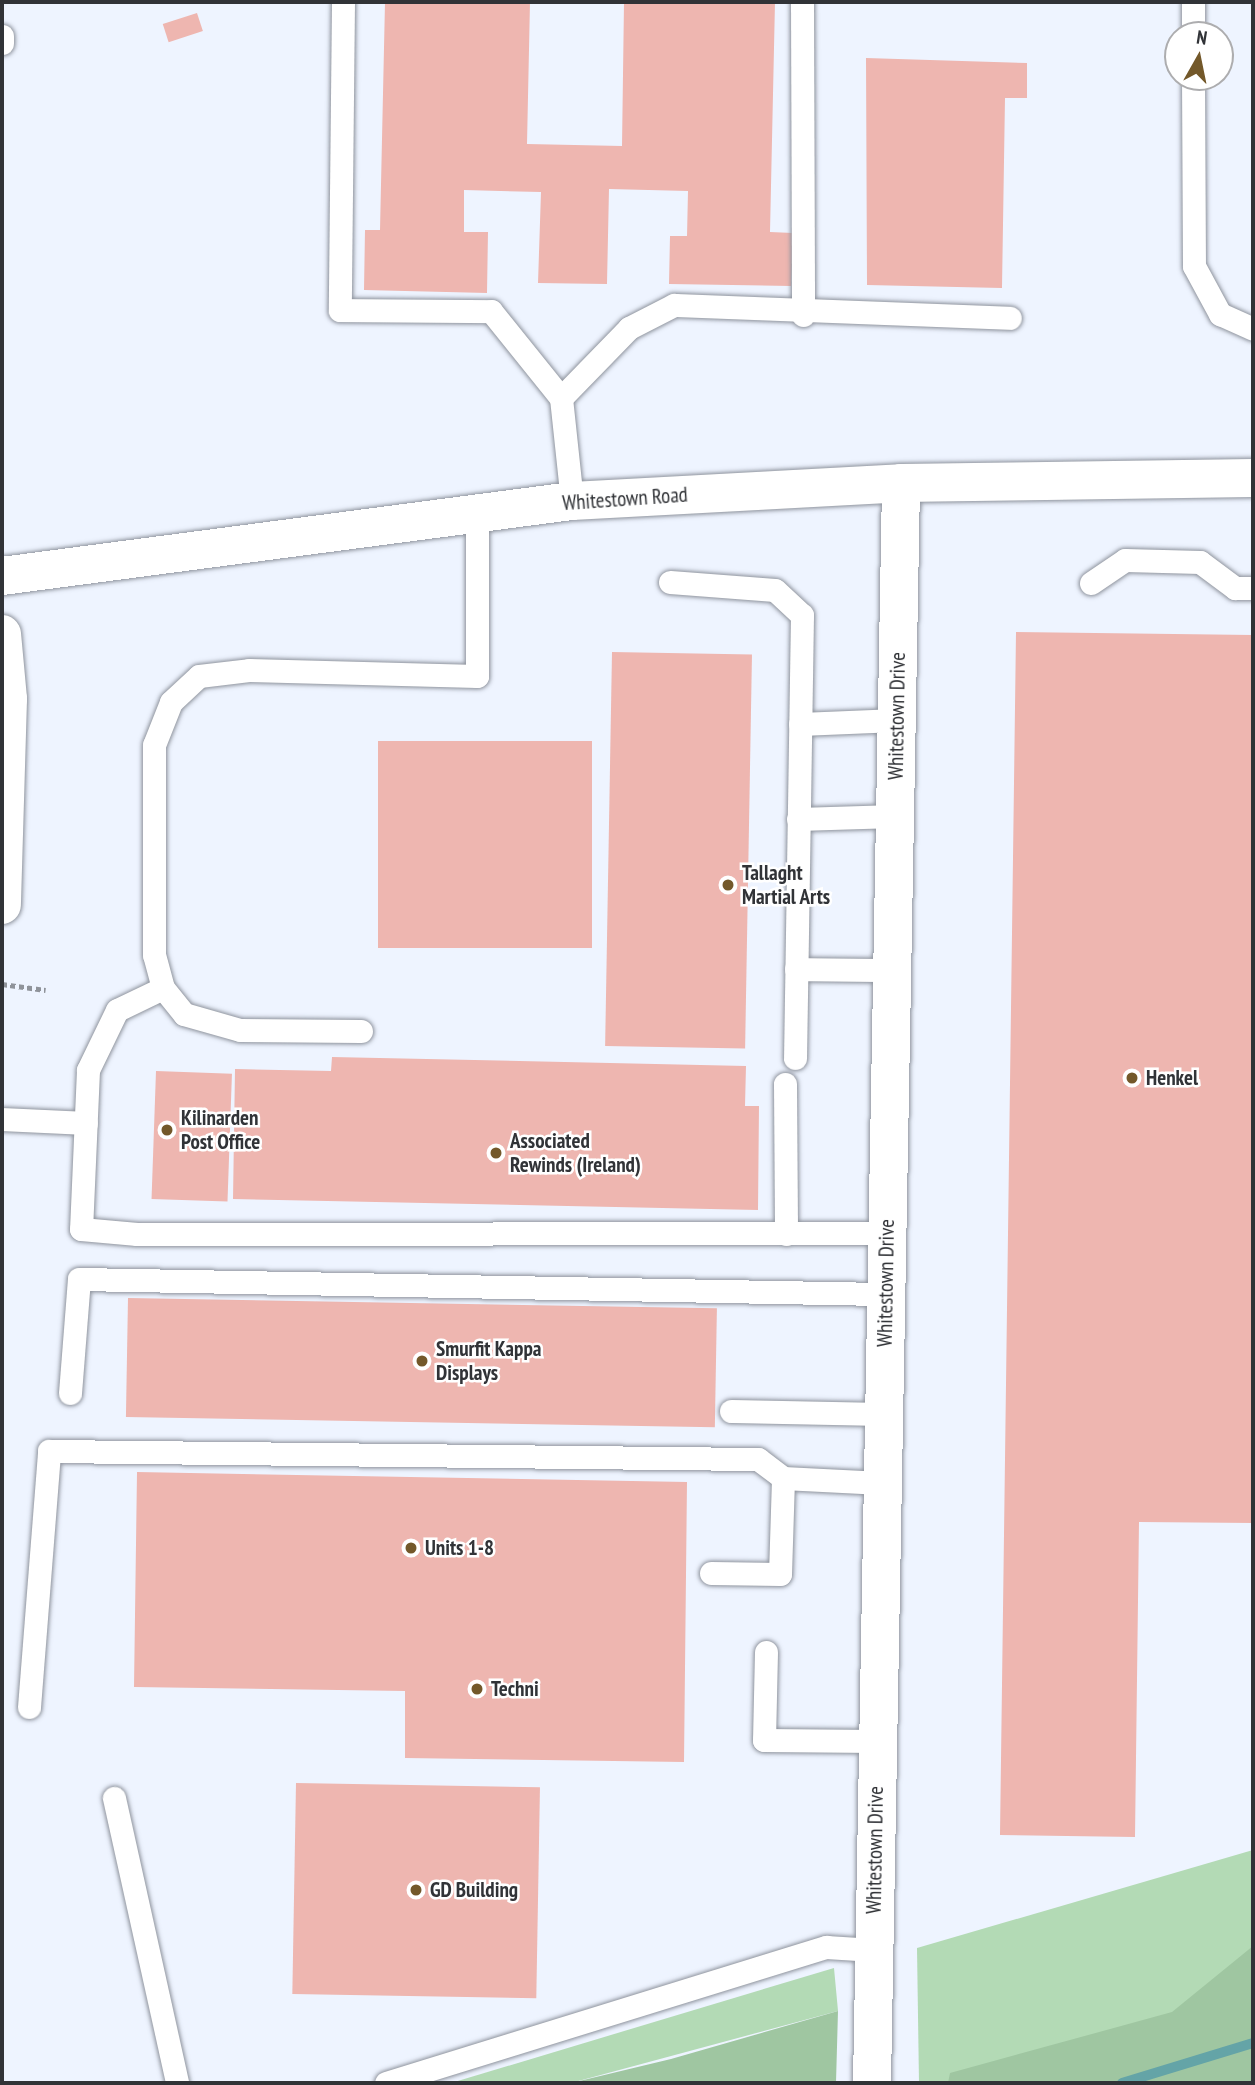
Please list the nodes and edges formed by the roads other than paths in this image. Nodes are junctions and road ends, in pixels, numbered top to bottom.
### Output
1 (343, 2) edge
2 (802, 2) edge
3 (1193, 2) edge
4 (1193, 21) edge
5 (2, 36) edge
6 (2, 43) edge
7 (1193, 91) edge
8 (803, 315) junction
9 (1010, 318) dead end
10 (1253, 328) edge
11 (561, 398) junction
12 (1253, 478) edge
13 (901, 483) junction
14 (572, 501) junction
15 (477, 514) junction
16 (2, 576) edge
17 (670, 582) dead end
18 (1091, 583) dead end
19 (1253, 589) edge
20 (2, 634) edge
21 (897, 720) junction
22 (800, 724) junction
23 (895, 816) junction
24 (799, 820) junction
25 (2, 905) edge
26 (796, 969) junction
27 (892, 970) junction
28 (163, 988) junction
29 (361, 1031) dead end
30 (795, 1058) dead end
31 (785, 1084) dead end
32 (2, 1119) edge
33 (86, 1123) junction
34 (887, 1233) junction
35 (786, 1234) junction
36 (885, 1294) junction
37 (70, 1394) dead end
38 (731, 1411) dead end
39 (884, 1414) junction
40 (783, 1478) junction
41 (882, 1483) junction
42 (711, 1573) dead end
43 (766, 1652) dead end
44 (29, 1707) dead end
45 (877, 1741) junction
46 (114, 1798) dead end
47 (874, 1950) junction
48 (177, 2083) edge
49 (386, 2083) edge
50 (872, 2083) edge

1 - 11 lane
2 - 8 lane
3 - 4 lane
5 - 6 lane
7 - 10 lane
8 - 9 lane
8 - 11 lane
11 - 14 lane
12 - 13 street, Whitestown Road
13 - 14 street, Whitestown Road
13 - 21 street, Whitestown Drive
14 - 15 street, Whitestown Road
15 - 16 street, Whitestown Road
15 - 28 lane
17 - 22 lane
18 - 19 lane
20 - 25 street
21 - 22 lane
21 - 23 street, Whitestown Drive
22 - 24 lane
23 - 24 lane
23 - 27 street, Whitestown Drive
24 - 26 lane
26 - 27 lane
26 - 30 lane
27 - 34 street, Whitestown Drive
28 - 29 lane
28 - 33 lane
31 - 35 lane
32 - 33 lane
33 - 35 lane
34 - 35 lane
34 - 36 street, Whitestown Drive
36 - 37 lane
36 - 39 street, Whitestown Drive
38 - 39 lane
39 - 41 street, Whitestown Drive
40 - 41 lane
40 - 42 lane
40 - 44 lane
41 - 45 street, Whitestown Drive
43 - 45 lane
45 - 47 street, Whitestown Drive
46 - 48 lane
47 - 49 lane
47 - 50 street, Whitestown Drive

